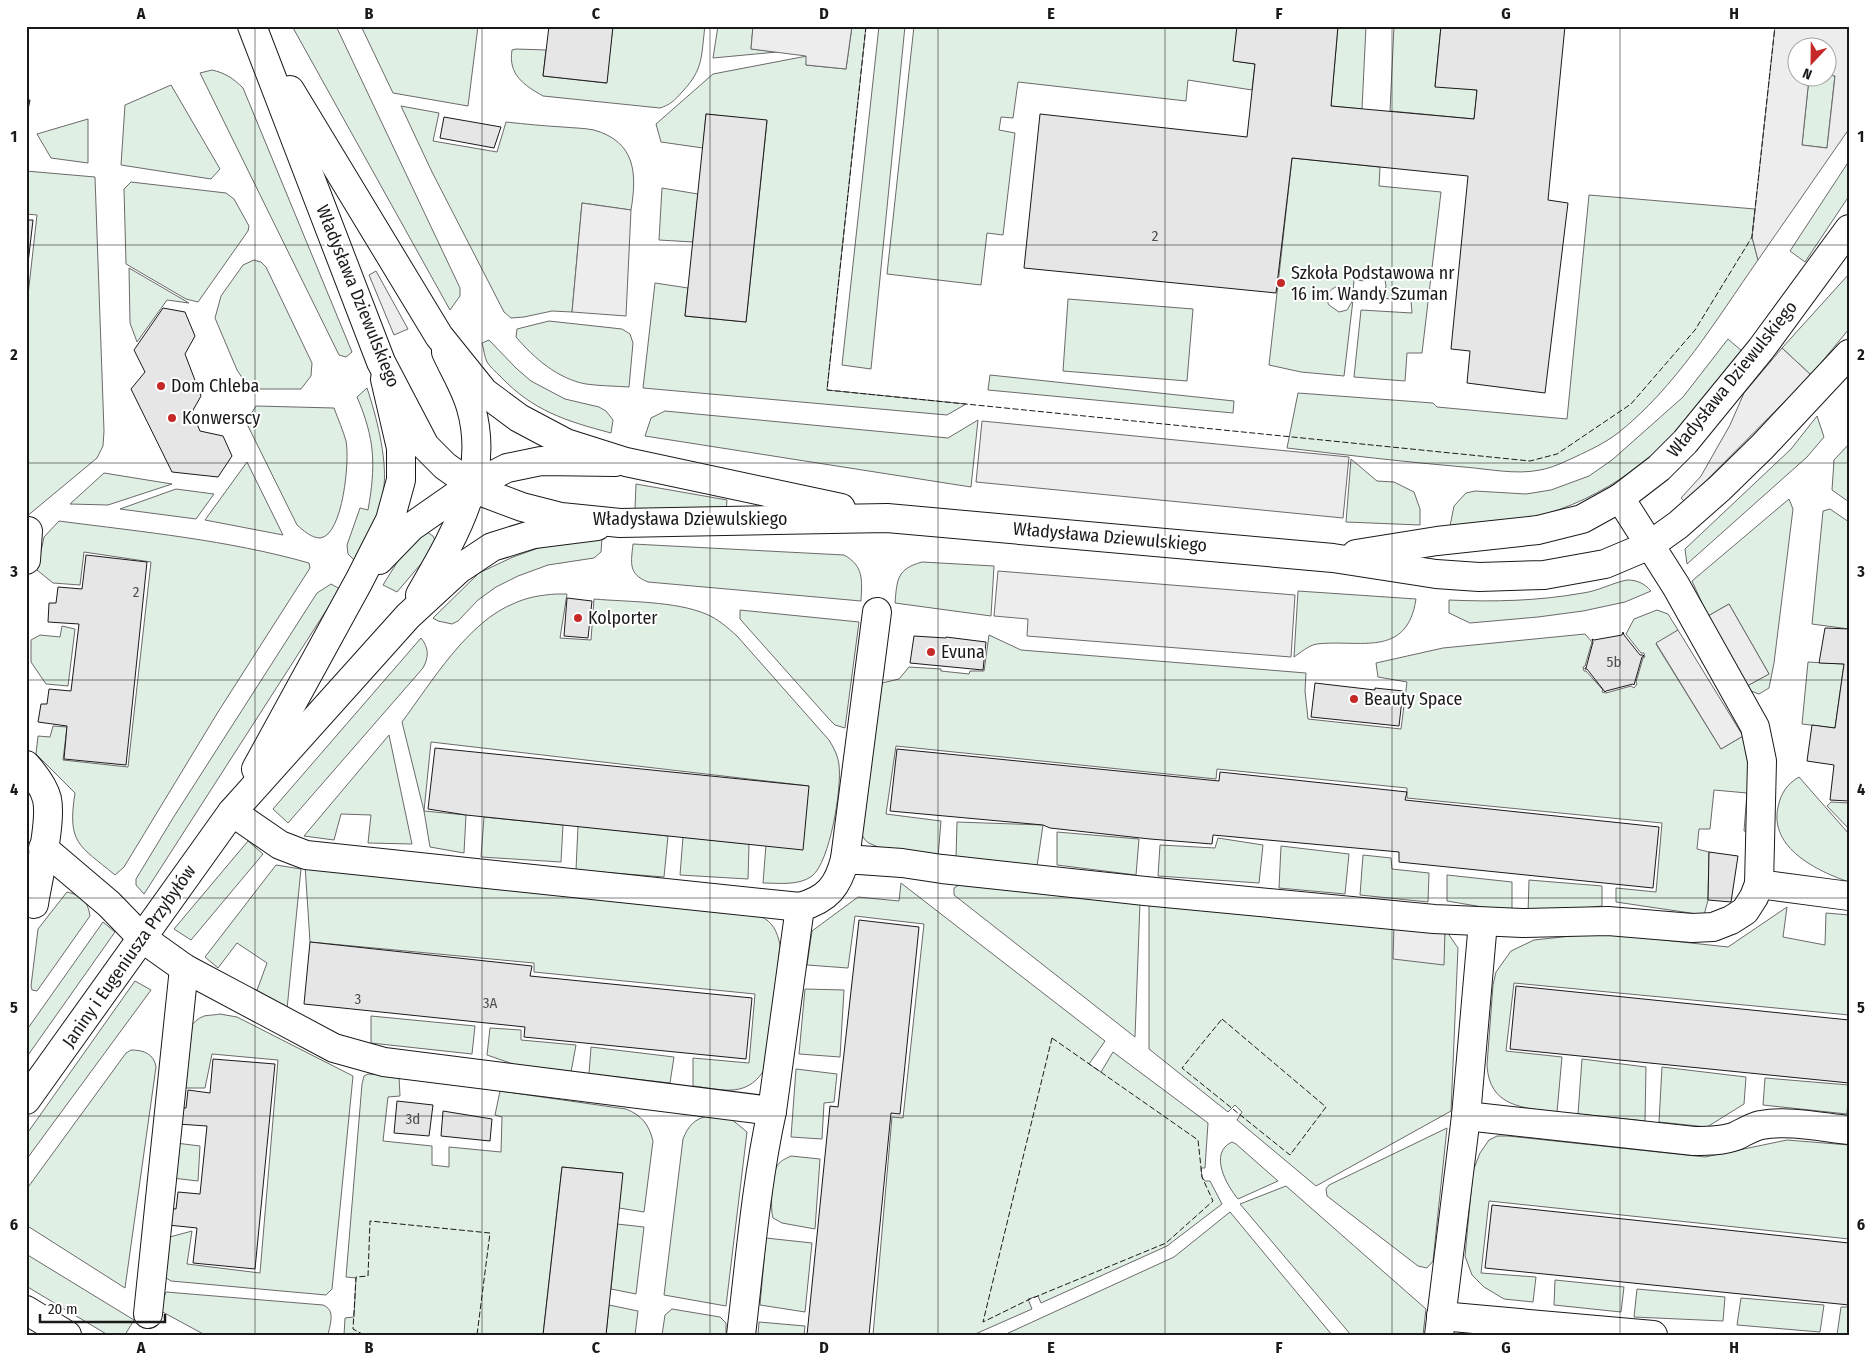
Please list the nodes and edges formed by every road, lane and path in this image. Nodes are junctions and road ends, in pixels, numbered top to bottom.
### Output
1 (253, 28) edge
2 (1849, 229) edge
3 (439, 336) junction
4 (1849, 354) edge
5 (381, 362) junction
6 (626, 462) junction
7 (473, 486) junction
8 (1620, 498) junction
9 (887, 518) junction
10 (620, 523) junction
11 (28, 531) dead end
12 (1650, 545) junction
13 (1333, 558) junction
14 (26, 560) edge
15 (360, 581) junction
16 (877, 612) dead end
17 (408, 616) junction
18 (26, 765) edge
19 (232, 812) junction
20 (44, 848) junction
21 (845, 859) junction
22 (1759, 884) junction
23 (1849, 896) edge
24 (34, 904) dead end
25 (800, 907) junction
26 (1483, 922) junction
27 (142, 938) junction
28 (184, 968) junction
29 (26, 1100) edge
30 (772, 1111) junction
31 (1466, 1116) junction
32 (1849, 1130) edge
33 (26, 1310) edge
34 (148, 1314) dead end
35 (1440, 1325) edge
36 (67, 1335) edge
37 (741, 1335) edge
38 (1653, 1335) edge

1 - 3 street, Władysława Dziewulskiego
1 - 5 street, Władysława Dziewulskiego
2 - 8 street, Władysława Dziewulskiego
3 - 6 street, Władysława Dziewulskiego
3 - 7 street, Janiny i Eugeniusza Przybyłów
4 - 12 street, Władysława Dziewulskiego
5 - 7 street, Władysława Dziewulskiego
5 - 15 street, Janiny i Eugeniusza Przybyłów
6 - 7 street, Janiny i Eugeniusza Przybyłów
6 - 9 street, Władysława Dziewulskiego
7 - 10 street, Władysława Dziewulskiego
7 - 15 street, Janiny i Eugeniusza Przybyłów
7 - 17 street, Janiny i Eugeniusza Przybyłów
8 - 12 street
8 - 13 street, Władysława Dziewulskiego
9 - 10 street, Władysława Dziewulskiego
9 - 13 street, Władysława Dziewulskiego
10 - 17 street, Janiny i Eugeniusza Przybyłów
11 - 14 street
12 - 13 street, Władysława Dziewulskiego
12 - 22 street
15 - 19 street, Janiny i Eugeniusza Przybyłów
16 - 21 street
17 - 19 street, Janiny i Eugeniusza Przybyłów
18 - 20 street
19 - 25 street
19 - 27 street, Janiny i Eugeniusza Przybyłów
20 - 24 street
20 - 27 street
21 - 25 street
21 - 26 street
22 - 23 street
22 - 26 street
25 - 30 street
26 - 31 street
27 - 28 street
27 - 29 street, Janiny i Eugeniusza Przybyłów
28 - 30 street
28 - 34 street
30 - 37 street
31 - 32 street
31 - 35 street
33 - 36 street
35 - 38 street

